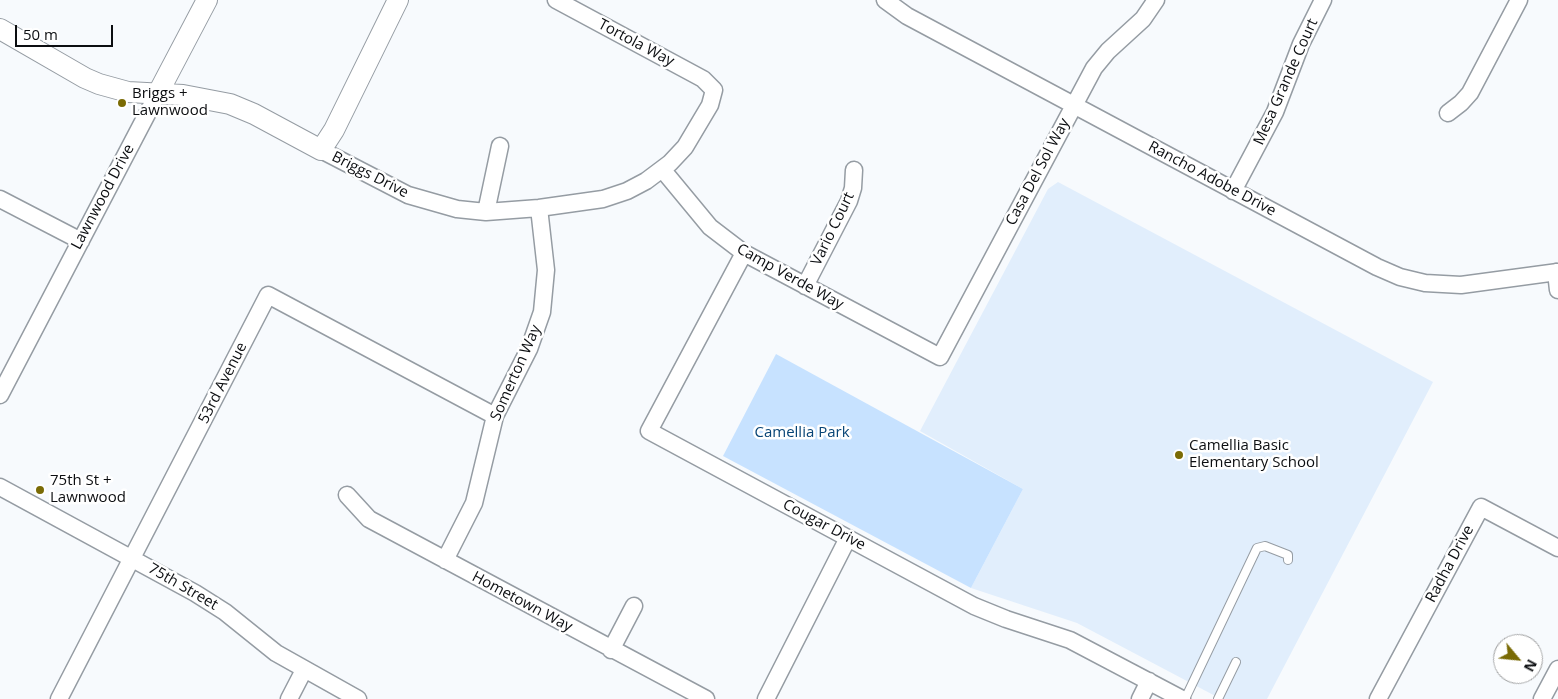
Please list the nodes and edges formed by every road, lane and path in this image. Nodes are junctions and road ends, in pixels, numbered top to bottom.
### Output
1 (207, 0) edge
2 (398, 0) edge
3 (556, 0) edge
4 (885, 0) edge
5 (1156, 0) edge
6 (1324, 0) edge
7 (1518, 0) edge
8 (0, 29) edge
9 (714, 90) joint
10 (157, 95) junction
11 (1074, 105) junction
12 (1448, 113) dead end
13 (500, 146) dead end
14 (321, 150) junction
15 (662, 169) junction
16 (854, 170) dead end
17 (1234, 191) junction
18 (0, 199) edge
19 (539, 208) junction
20 (486, 212) junction
21 (81, 241) junction
22 (744, 253) junction
23 (1557, 272) edge
24 (805, 286) junction
25 (1558, 290) edge
26 (940, 358) joint
27 (0, 394) edge
28 (495, 416) junction
29 (0, 487) edge
30 (347, 495) dead end
31 (848, 538) junction
32 (1558, 548) edge
33 (133, 559) junction
34 (445, 560) junction
35 (1288, 560) dead end
36 (634, 606) dead end
37 (611, 650) junction
38 (1236, 662) dead end
39 (1558, 669) edge
40 (304, 670) junction
41 (1149, 681) junction
42 (60, 699) edge
43 (290, 699) edge
44 (358, 699) edge
45 (706, 699) edge
46 (766, 699) edge
47 (1140, 699) edge
48 (1184, 699) edge
49 (1218, 699) edge
50 (1378, 699) edge
51 (1542, 699) edge

1 - 10 street, Lawnwood Drive
2 - 14 street
3 - 9 street, Tortola Way
4 - 11 street, Rancho Adobe Drive
5 - 11 street, Casa Del Sol Way
6 - 17 street, Mesa Grande Court
7 - 12 street
8 - 10 street, Briggs Drive
9 - 15 street, Briggs Drive
10 - 14 street, Briggs Drive
10 - 21 street, Lawnwood Drive
11 - 17 street, Rancho Adobe Drive
11 - 26 street, Casa Del Sol Way
13 - 20 street
14 - 20 street, Briggs Drive
15 - 19 street, Briggs Drive
15 - 22 street, Camp Verde Way
16 - 24 street, Vario Court
17 - 23 street, Rancho Adobe Drive
18 - 21 street
19 - 20 street, Briggs Drive
19 - 28 street, Somerton Way
21 - 27 street, Lawnwood Drive
22 - 24 street, Camp Verde Way
22 - 31 street, Cougar Drive
23 - 25 street
24 - 26 street, Camp Verde Way
28 - 33 street, 53rd Avenue
28 - 34 street, Somerton Way
29 - 33 street, 75th Street
30 - 34 street, Hometown Way
31 - 41 street, Cougar Drive
31 - 46 street
32 - 50 street, Radha Drive
33 - 40 street, 75th Street
33 - 42 street, 53rd Avenue
34 - 37 street, Hometown Way
35 - 48 lane
36 - 37 street
37 - 45 street, Hometown Way
38 - 49 lane
39 - 51 street
40 - 43 street
40 - 44 street, 75th Street
41 - 47 street
41 - 48 street, Cougar Drive

